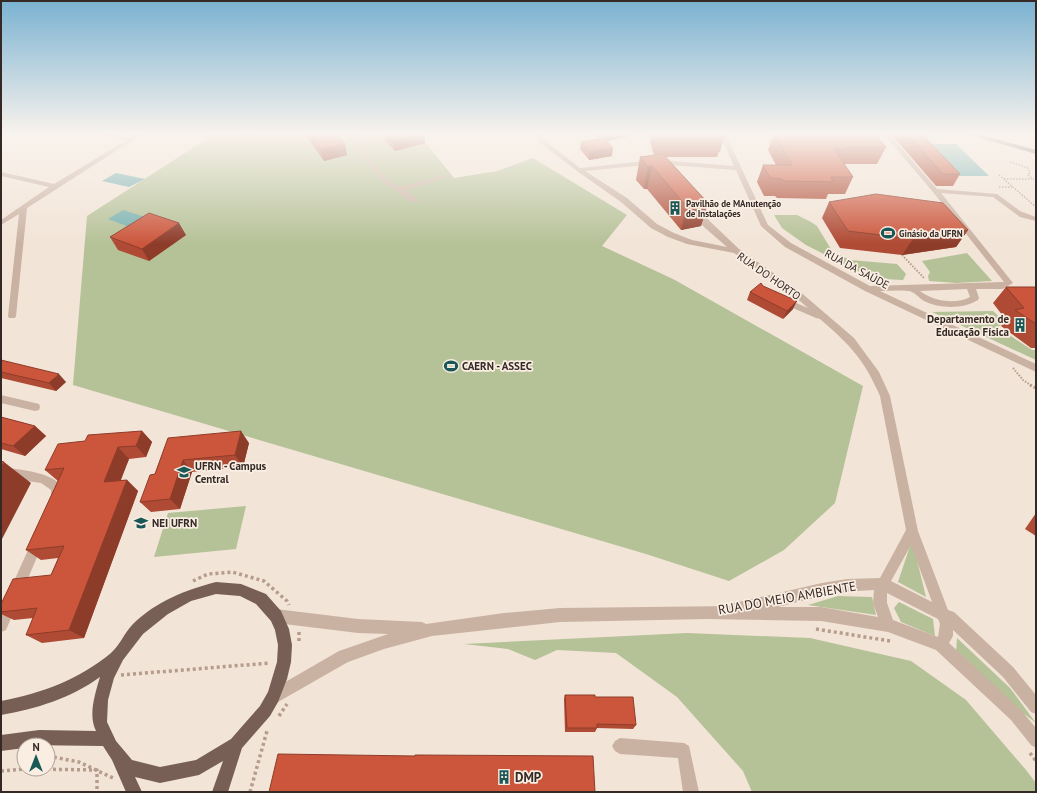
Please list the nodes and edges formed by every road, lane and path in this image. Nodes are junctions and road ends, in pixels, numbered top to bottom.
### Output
1 (83, 170) edge
2 (376, 170) edge
3 (579, 170) edge
4 (738, 170) edge
5 (917, 170) edge
6 (1029, 170) edge
7 (1, 174) edge
8 (999, 175) dead end
9 (444, 176) dead end
10 (1004, 179) junction
11 (1033, 179) junction
12 (1036, 179) edge
13 (56, 187) junction
14 (399, 190) junction
15 (935, 192) junction
16 (415, 200) dead end
17 (1036, 206) edge
18 (23, 207) junction
19 (691, 207) edge
20 (1036, 220) edge
21 (1, 223) edge
22 (736, 251) junction
23 (902, 255) dead end
24 (920, 273) dead end
25 (970, 286) junction
26 (911, 287) junction
27 (868, 289) junction
28 (777, 298) edge
29 (12, 316) dead end
30 (826, 319) junction
31 (1036, 368) edge
32 (1, 399) edge
33 (35, 407) dead end
34 (1, 472) edge
35 (51, 511) edge
36 (912, 531) junction
37 (42, 533) edge
38 (190, 582) dead end
39 (883, 584) junction
40 (706, 612) junction
41 (942, 613) junction
42 (276, 616) junction
43 (294, 617) junction
44 (1, 625) edge
45 (888, 625) junction
46 (808, 627) dead end
47 (432, 629) junction
48 (896, 643) dead end
49 (941, 646) junction
50 (299, 648) dead end
51 (118, 655) junction
52 (284, 662) junction
53 (107, 676) junction
54 (273, 697) junction
55 (1036, 707) edge
56 (1, 708) edge
57 (270, 717) junction
58 (270, 727) dead end
59 (1, 743) edge
60 (110, 744) junction
61 (236, 744) junction
62 (1031, 745) edge
63 (620, 746) dead end
64 (56, 758) edge
65 (1036, 761) edge
66 (56, 769) edge
67 (16, 770) edge
68 (97, 770) junction
69 (1, 771) edge
70 (117, 783) dead end
71 (97, 792) edge
72 (134, 792) edge
73 (220, 792) edge
74 (250, 792) edge
75 (691, 792) edge

1 - 13 street
2 - 14 street
3 - 22 street, RUA DO HORTO
4 - 27 street, RUA DA SAÚDE
5 - 15 street
6 - 11 path
7 - 13 street
8 - 10 path
9 - 14 street
10 - 11 path
10 - 17 path
11 - 12 path
13 - 18 street
14 - 16 street
15 - 20 street
15 - 25 street
18 - 21 street
18 - 29 street
19 - 22 street
22 - 30 street, RUA DO HORTO
23 - 24 path
25 - 26 street
25 - 26 street
26 - 27 street
27 - 31 street, RUA DA SAÚDE
28 - 30 street
30 - 36 street, RUA DO HORTO
32 - 33 street
34 - 35 street
36 - 39 street
36 - 41 street, RUA DO HORTO
37 - 44 street
38 - 43 path
39 - 40 street, RUA DO MEIO AMBIENTE
39 - 41 street, RUA DO MEIO AMBIENTE
39 - 45 street
40 - 45 street, RUA DO MEIO AMBIENTE
40 - 47 street, RUA DO MEIO AMBIENTE
41 - 49 street, RUA DO HORTO
41 - 55 street, RUA DO MEIO AMBIENTE
42 - 43 street, RUA DO MEIO AMBIENTE
42 - 51 main road
42 - 52 main road
43 - 47 street, RUA DO MEIO AMBIENTE
43 - 50 path
45 - 49 street, RUA DO MEIO AMBIENTE
46 - 48 path
47 - 54 street, RUA DO MEIO AMBIENTE
49 - 62 street, RUA DO MEIO AMBIENTE
51 - 53 main road
51 - 56 main road
52 - 53 path
52 - 54 main road
53 - 60 main road
54 - 57 main road
57 - 57 path
57 - 61 main road
58 - 74 path
59 - 60 main road
60 - 61 main road
60 - 72 main road
61 - 73 main road
62 - 65 path
63 - 75 street
64 - 68 path
66 - 68 path
67 - 69 path
68 - 70 path
68 - 71 path

